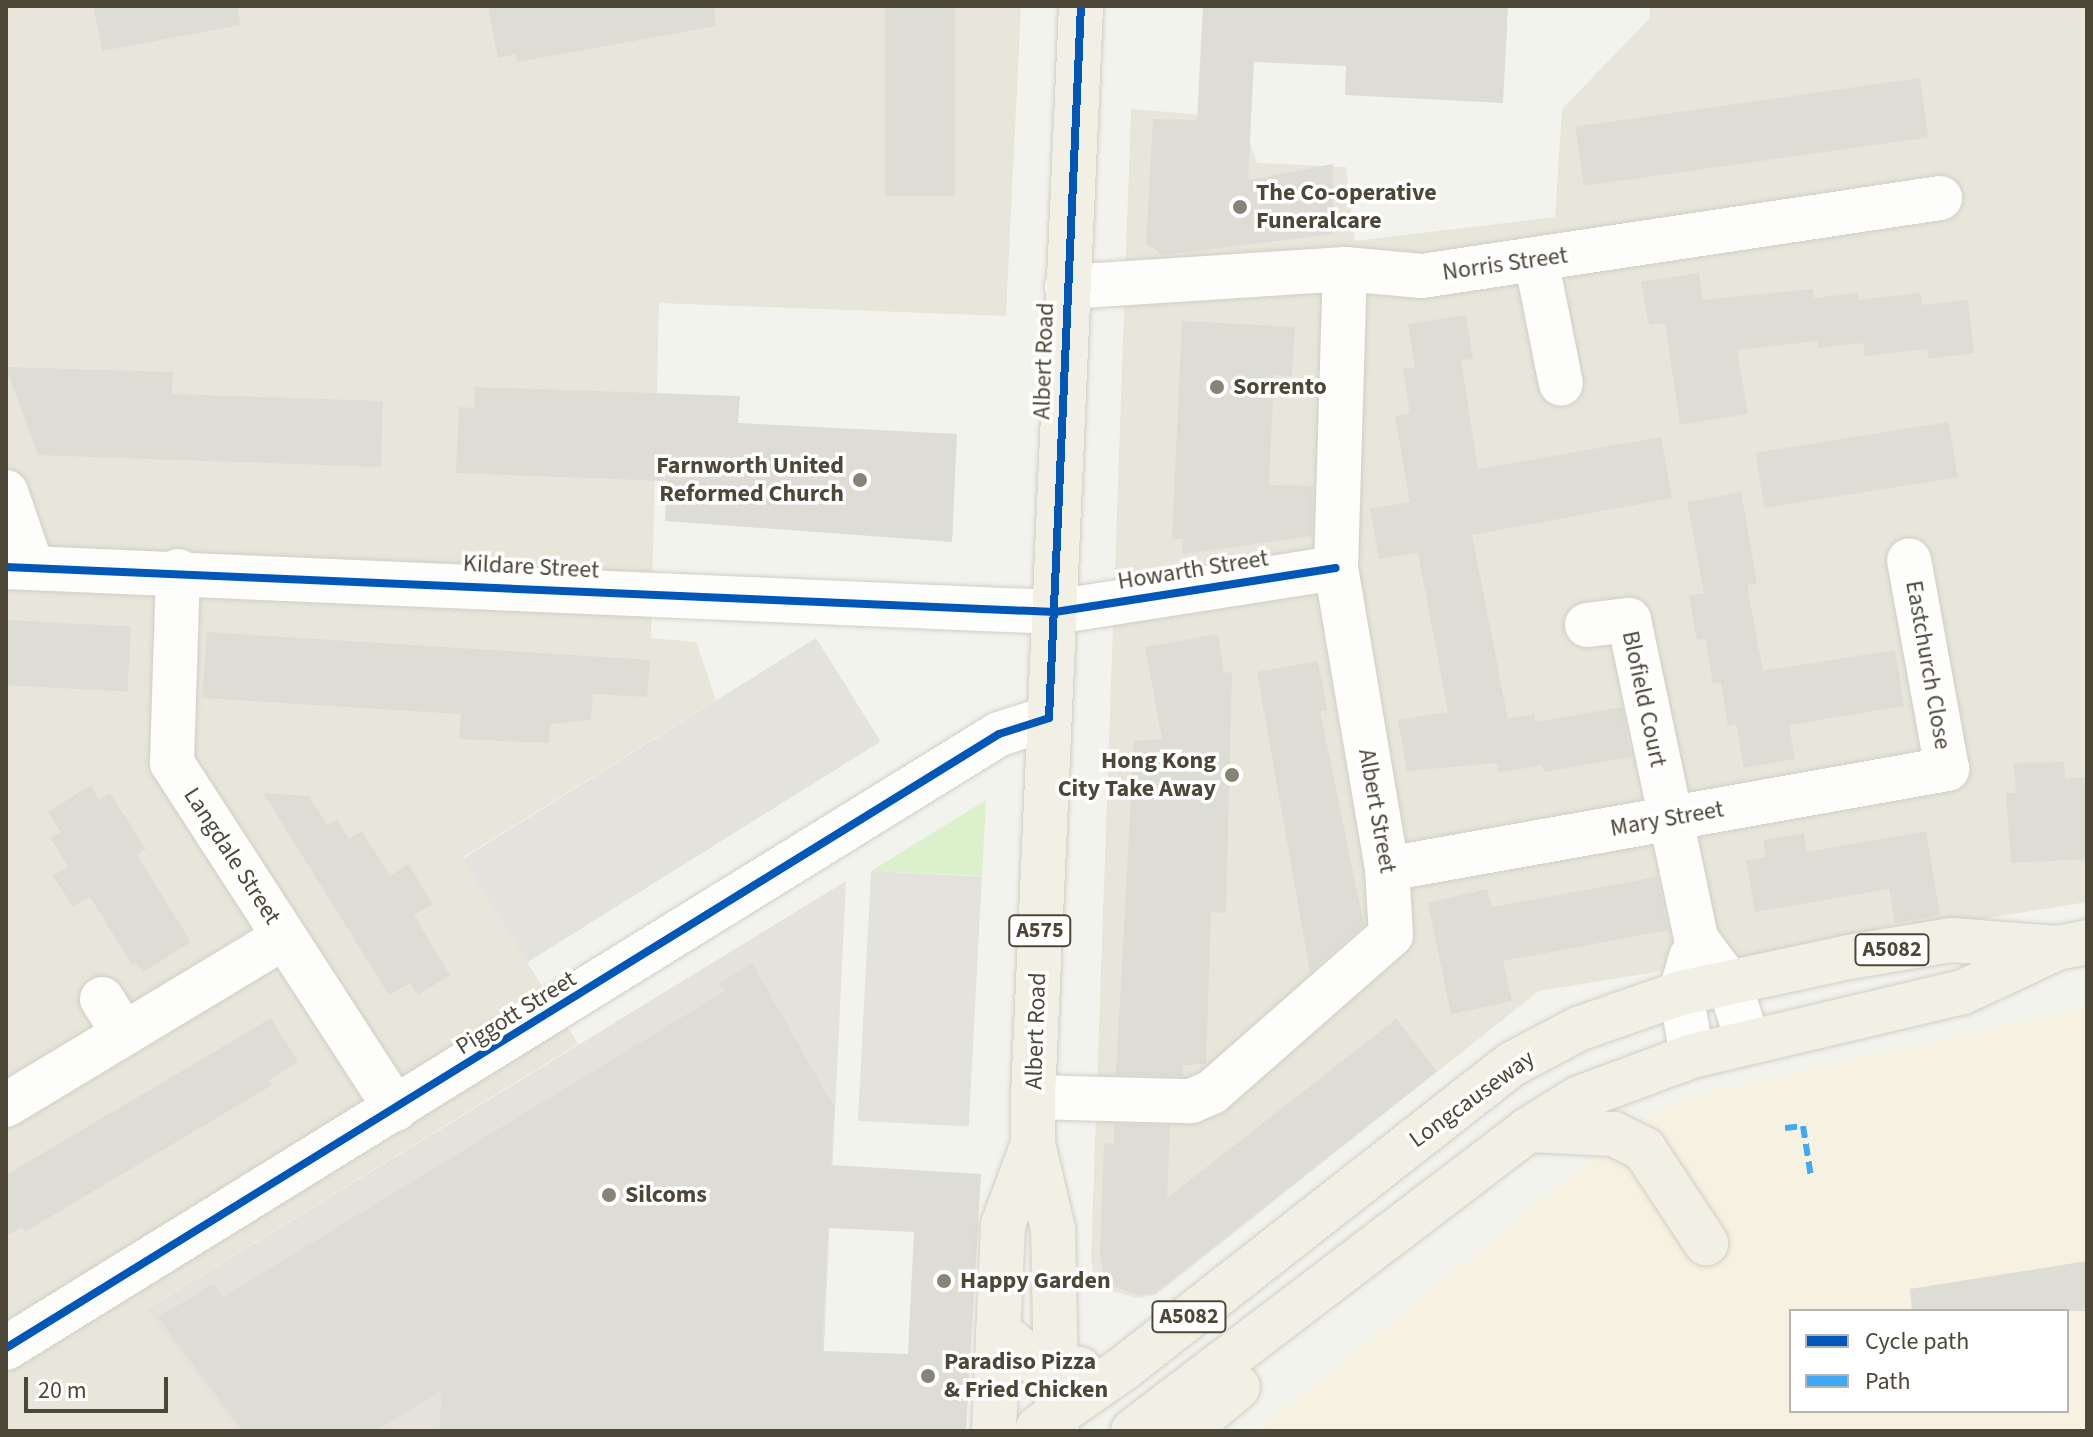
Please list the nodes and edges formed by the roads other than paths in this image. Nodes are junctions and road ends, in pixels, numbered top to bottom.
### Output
1 (1081, 6) edge
2 (1940, 198) dead end
3 (1536, 259) junction
4 (1345, 269) junction
5 (1067, 287) junction
6 (1561, 384) dead end
7 (6, 492) edge
8 (1909, 560) dead end
9 (19, 565) edge
10 (1336, 568) junction
11 (178, 571) junction
12 (1055, 612) junction
13 (1587, 625) dead end
14 (1049, 718) junction
15 (1947, 769) joint
16 (1669, 819) junction
17 (1387, 869) junction
18 (284, 937) junction
19 (1696, 939) junction
20 (2072, 945) edge
21 (1729, 983) junction
22 (1681, 993) junction
23 (1748, 1042) junction
24 (1692, 1056) junction
25 (1033, 1097) junction
26 (6, 1105) edge
27 (396, 1109) junction
28 (1528, 1130) junction
29 (1033, 1144) junction
30 (1706, 1243) dead end
31 (1347, 1267) junction
32 (998, 1331) junction
33 (6, 1348) edge
34 (1124, 1368) junction
35 (1056, 1370) junction
36 (1049, 1426) edge
37 (994, 1431) edge
38 (1133, 1431) edge
39 (1186, 1431) edge

1 - 5 main road, Albert Road / A575
2 - 3 street, Norris Street
3 - 4 street, Norris Street
3 - 6 street
4 - 5 street, Norris Street
4 - 10 street, Albert Street
5 - 12 main road, Albert Road / A575
7 - 9 street
8 - 15 street, Eastchurch Close
9 - 11 street, Kildare Street
10 - 12 street, Howarth Street
10 - 17 street, Albert Street
11 - 12 street, Kildare Street
11 - 18 street, Langdale Street
12 - 14 main road, Albert Road / A575
13 - 16 street, Blofield Court
14 - 25 main road, Albert Road / A575
14 - 27 street, Piggott Street
15 - 16 street, Mary Street
16 - 17 street, Mary Street
16 - 19 street
17 - 25 street, Albert Street
18 - 26 street
18 - 27 street, Langdale Street
19 - 21 street
19 - 22 street
20 - 21 main road, Longcauseway / A5082
20 - 23 main road, Longcauseway / A5082
21 - 22 main road, Longcauseway / A5082
21 - 23 street
22 - 24 street
22 - 34 main road, Longcauseway / A5082
23 - 24 main road, Longcauseway / A5082
24 - 28 main road, Longcauseway / A5082
25 - 29 main road, Albert Road / A575
27 - 33 street, Piggott Street
28 - 30 main road
28 - 31 main road, Longcauseway / A5082
29 - 32 main road, Albert Road / A575
29 - 35 main road, Albert Road / A575
31 - 34 main road
31 - 38 main road, Longcauseway / A5082
31 - 39 main road, A5082
32 - 35 main road
32 - 37 main road, Albert Road / A575
34 - 35 main road
34 - 36 main road, Longcauseway / A5082
35 - 36 main road, Albert Road / A575

